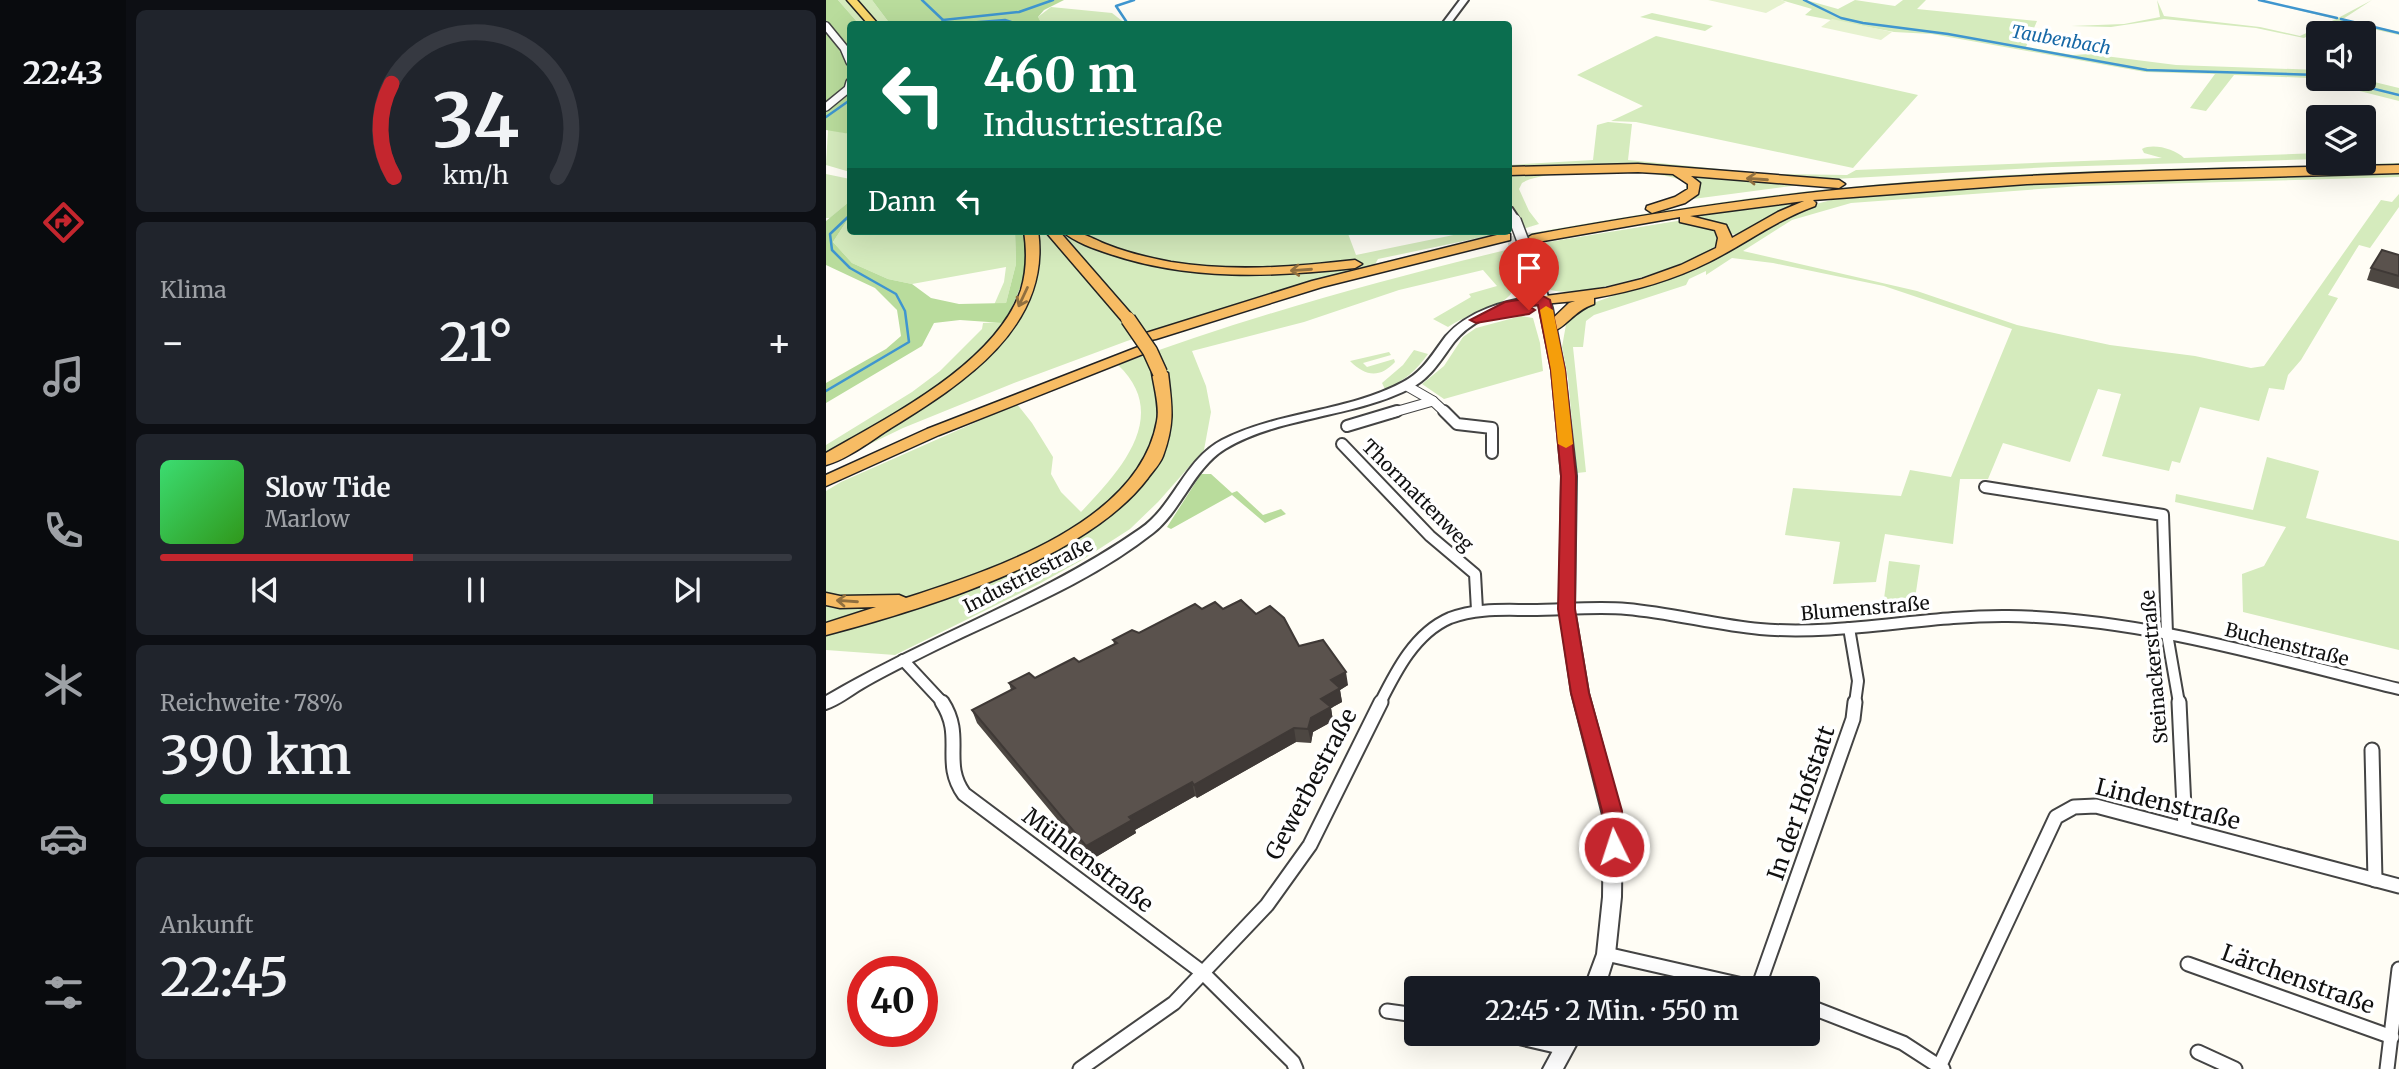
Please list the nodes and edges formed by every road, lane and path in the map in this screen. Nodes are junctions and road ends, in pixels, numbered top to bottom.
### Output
1 (852, 0) edge
2 (1464, 0) edge
3 (870, 21) edge
4 (1448, 21) edge
5 (826, 26) edge
6 (847, 55) edge
7 (847, 90) edge
8 (826, 107) edge
9 (2399, 162) edge
10 (2376, 163) edge
11 (2306, 165) edge
12 (2399, 169) edge
13 (1675, 171) junction
14 (1512, 176) edge
15 (1854, 188) junction
16 (1648, 210) junction
17 (1512, 215) edge
18 (1664, 216) junction
19 (1031, 235) edge
20 (1055, 235) edge
21 (1076, 235) edge
22 (1722, 249) junction
23 (1417, 257) junction
24 (1537, 283) junction
25 (1611, 290) junction
26 (1544, 304) junction
27 (1510, 305) junction
28 (1574, 306) junction
29 (1476, 320) junction
30 (1551, 328) junction
31 (1407, 386) junction
32 (1433, 401) junction
33 (1347, 426) dead end
34 (1342, 444) dead end
35 (1492, 453) dead end
36 (826, 460) edge
37 (826, 468) edge
38 (846, 471) junction
39 (826, 481) edge
40 (826, 486) edge
41 (1984, 487) dead end
42 (826, 599) edge
43 (916, 601) junction
44 (1567, 609) junction
45 (1476, 610) junction
46 (826, 628) edge
47 (1849, 628) junction
48 (2167, 634) junction
49 (903, 660) junction
50 (2399, 689) edge
51 (826, 703) edge
52 (2372, 750) dead end
53 (2185, 829) junction
54 (2375, 880) junction
55 (2399, 886) edge
56 (1606, 954) junction
57 (2188, 964) dead end
58 (2399, 969) edge
59 (1202, 972) junction
60 (1598, 976) edge
61 (1705, 976) edge
62 (1763, 976) edge
63 (1387, 1011) dead end
64 (1820, 1011) edge
65 (1404, 1014) edge
66 (2392, 1037) junction
67 (1565, 1046) edge
68 (2198, 1052) dead end
69 (1942, 1067) edge
70 (1080, 1069) edge
71 (1296, 1069) edge
72 (1553, 1069) edge
73 (2235, 1069) edge
74 (2387, 1069) edge

1 - 3 main road
2 - 4 street
5 - 6 street
7 - 8 street
9 - 10 highway
11 - 15 highway
12 - 15 highway
13 - 14 highway
15 -> 13 highway
13 - 16 highway
15 - 16 highway
15 - 18 highway
15 - 22 highway
16 - 18 highway
17 - 24 street, bridge
18 - 22 highway
19 -> 36 highway
20 - 43 highway, bridge
23 -> 21 highway
22 - 25 highway
23 - 23 highway
24 - 26 street
24 - 27 street
25 - 26 highway
25 - 28 highway
26 - 27 street, Industriestraße
26 - 28 highway
26 - 29 street
26 - 30 street
27 - 29 street, Industriestraße
28 - 30 highway
29 - 31 street, Industriestraße
30 - 44 street
31 - 32 street
31 - 49 street, Industriestraße
32 - 33 street
32 - 35 street
34 - 45 street, Thormattenweg
37 - 38 highway
38 - 39 highway
38 - 40 highway
41 - 48 street, Steinackerstraße
43 -> 42 highway
43 - 46 highway
44 - 45 street, Gewerbestraße
44 - 47 street, Blumenstraße
44 - 56 street
45 - 59 street, Gewerbestraße
47 - 48 street, Blumenstraße
47 - 62 street, In der Hofstatt
48 - 50 street, Buchenstraße
48 - 53 street, Steinackerstraße
49 - 51 street, Industriestraße
49 - 59 street, Mühlenstraße
52 - 54 street
53 - 54 street, Lindenstraße
53 - 69 street, Lindenstraße
54 - 55 street, Lindenstraße
56 - 60 street
56 - 61 street
57 - 66 street, Lärchenstraße
58 - 66 street, Lärchenstraße
59 - 70 street, Gewerbestraße
59 - 71 street, Mühlenstraße
63 - 65 street
64 - 69 street
66 - 74 street, Lärchenstraße
67 - 72 street
68 - 73 street

